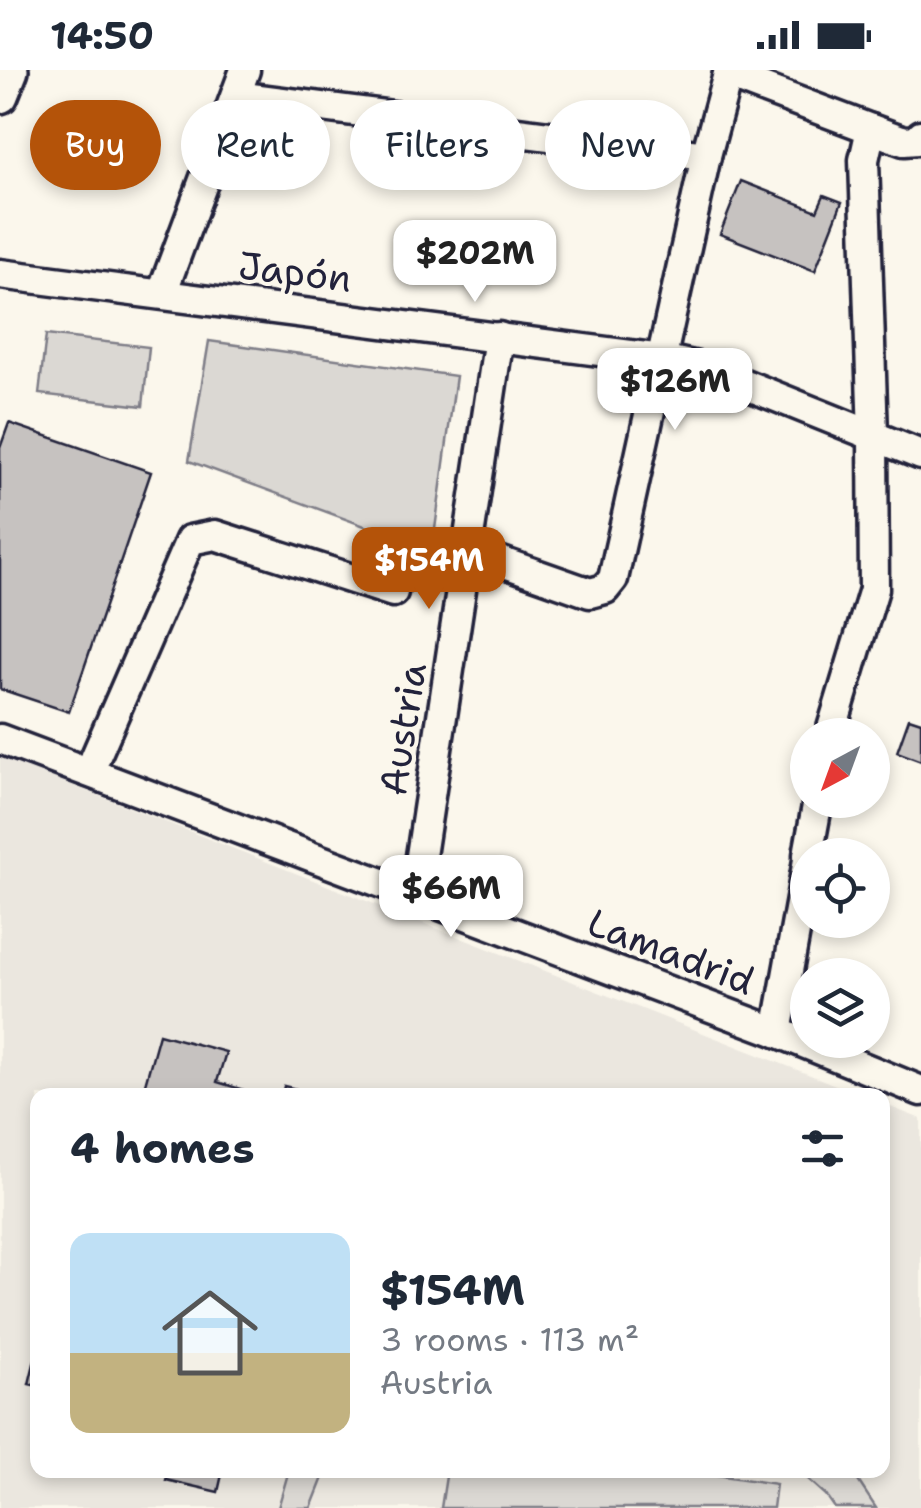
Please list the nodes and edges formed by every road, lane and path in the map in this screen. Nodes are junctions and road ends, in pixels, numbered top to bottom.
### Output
1 (10, 70) edge
2 (729, 72) edge
3 (241, 83) edge
4 (0, 95) edge
5 (871, 128) junction
6 (921, 135) edge
7 (706, 156) junction
8 (0, 274) edge
9 (162, 293) junction
10 (499, 337) junction
11 (662, 360) junction
12 (873, 436) junction
13 (921, 455) edge
14 (468, 550) junction
15 (393, 592) dead end
16 (835, 718) edge
17 (0, 739) edge
18 (89, 772) junction
19 (415, 896) junction
20 (794, 938) edge
21 (777, 1032) junction
22 (921, 1091) edge

1 - 4 main road
2 - 5 street
2 - 7 street
3 - 7 street
3 - 9 street
5 - 6 street
5 - 12 street
7 - 11 street
8 - 9 street, Japón
9 - 10 street, Japón
10 - 11 street, Japón
10 - 14 street, Austria
11 - 12 street, Japón
11 - 14 street
12 - 13 street, Japón
12 - 16 street
14 - 19 street, Austria
15 - 18 street
17 - 18 street, Lamadrid
18 - 19 street, Lamadrid
19 - 21 street, Lamadrid
20 - 21 street
21 - 22 street, Lamadrid

